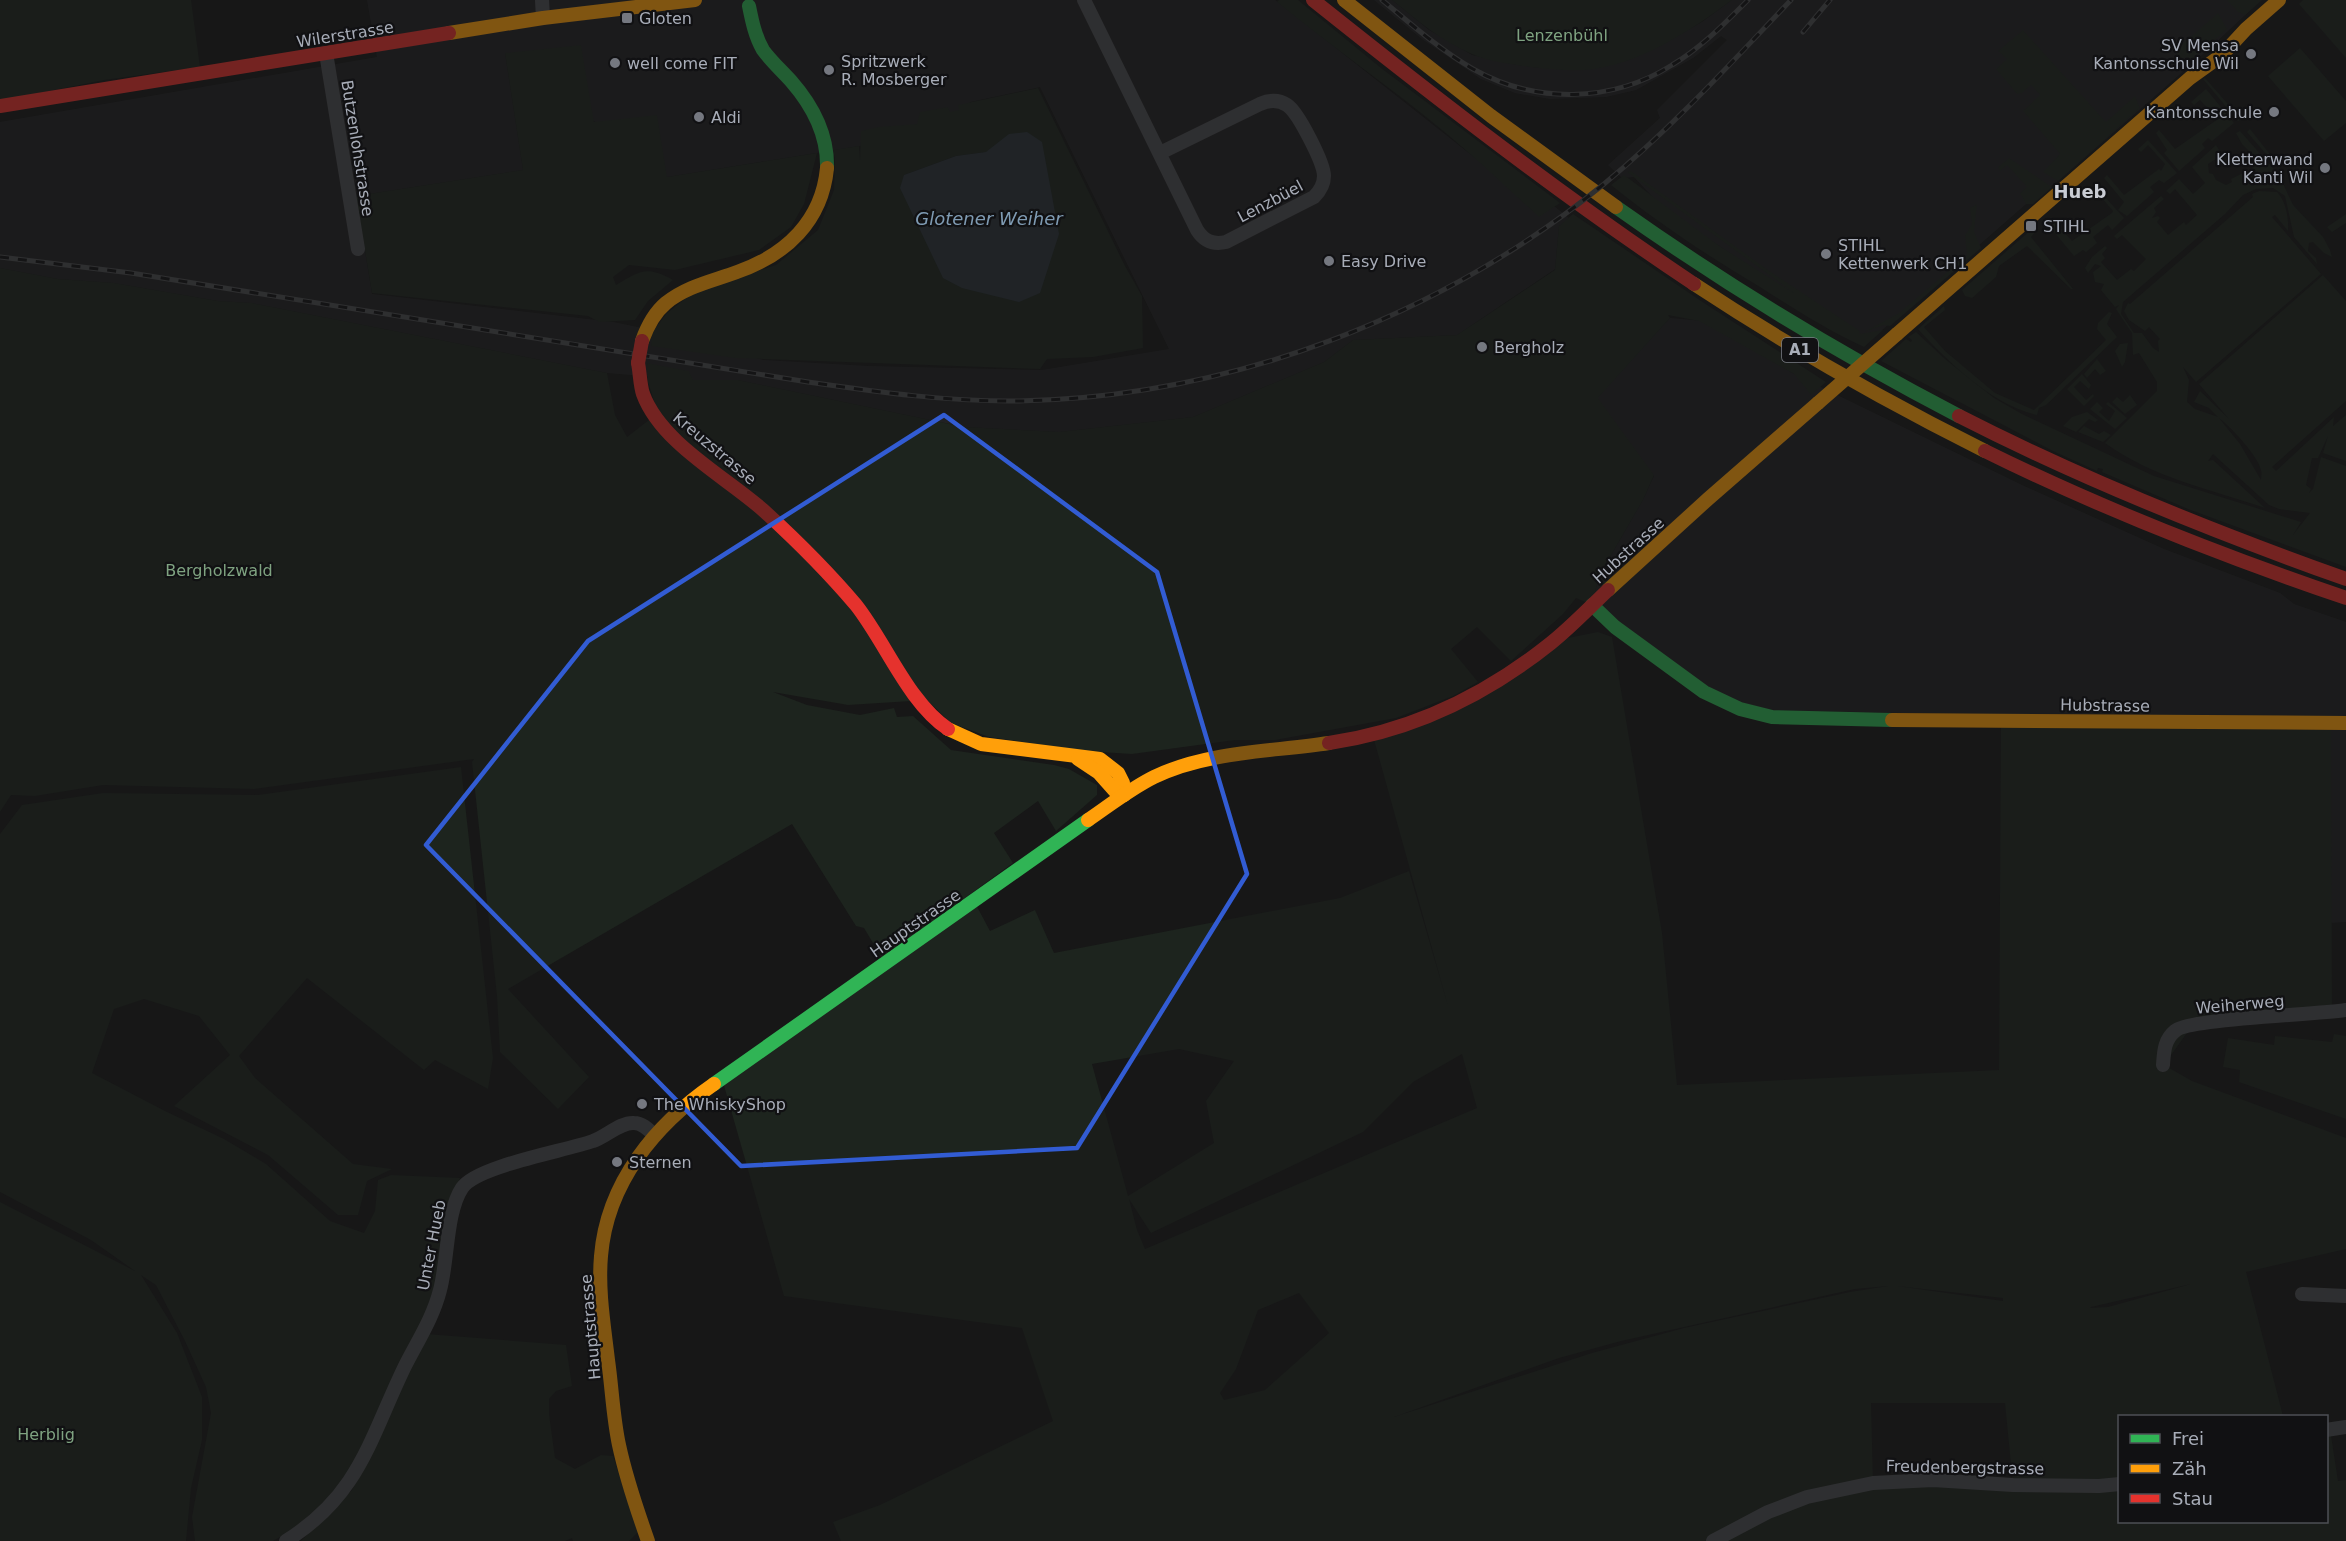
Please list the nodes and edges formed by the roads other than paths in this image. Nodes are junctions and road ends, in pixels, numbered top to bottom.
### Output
1 (543, 0) edge
2 (695, 0) edge
3 (1084, 0) edge
4 (1313, 0) edge
5 (1344, 0) edge
6 (2279, 0) edge
7 (748, 2) edge
8 (543, 18) junction
9 (326, 53) junction
10 (0, 106) edge
11 (1160, 153) junction
12 (358, 249) dead end
13 (2346, 579) edge
14 (2346, 598) edge
15 (1592, 606) junction
16 (2346, 723) edge
17 (1124, 795) junction
18 (2346, 1010) edge
19 (2163, 1065) dead end
20 (653, 1134) junction
21 (2302, 1294) dead end
22 (2346, 1296) edge
23 (2346, 1427) edge
24 (2328, 1430) edge
25 (2118, 1484) edge
26 (286, 1541) edge
27 (648, 1541) edge
28 (1713, 1541) edge

1 - 8 street
2 - 8 main road, Wilerstrasse
3 - 11 street, Lenzbüel
4 - 14 main road, A1
5 - 13 main road, A1
6 - 15 main road, Hubstrasse, bridge
7 - 17 main road, Kreuzstrasse, bridge
8 - 9 main road, Wilerstrasse
9 - 10 main road, Wilerstrasse
9 - 12 street, Butzenlohstrasse
11 - 11 street, Lenzbüel
15 - 16 main road, Hubstrasse
15 - 17 main road, Hauptstrasse
17 - 20 main road, Hauptstrasse
18 - 19 street, Weiherweg
20 - 26 street, Unter Hueb
20 - 27 main road, Hauptstrasse
21 - 22 street
23 - 24 street
25 - 28 street, Freudenbergstrasse

